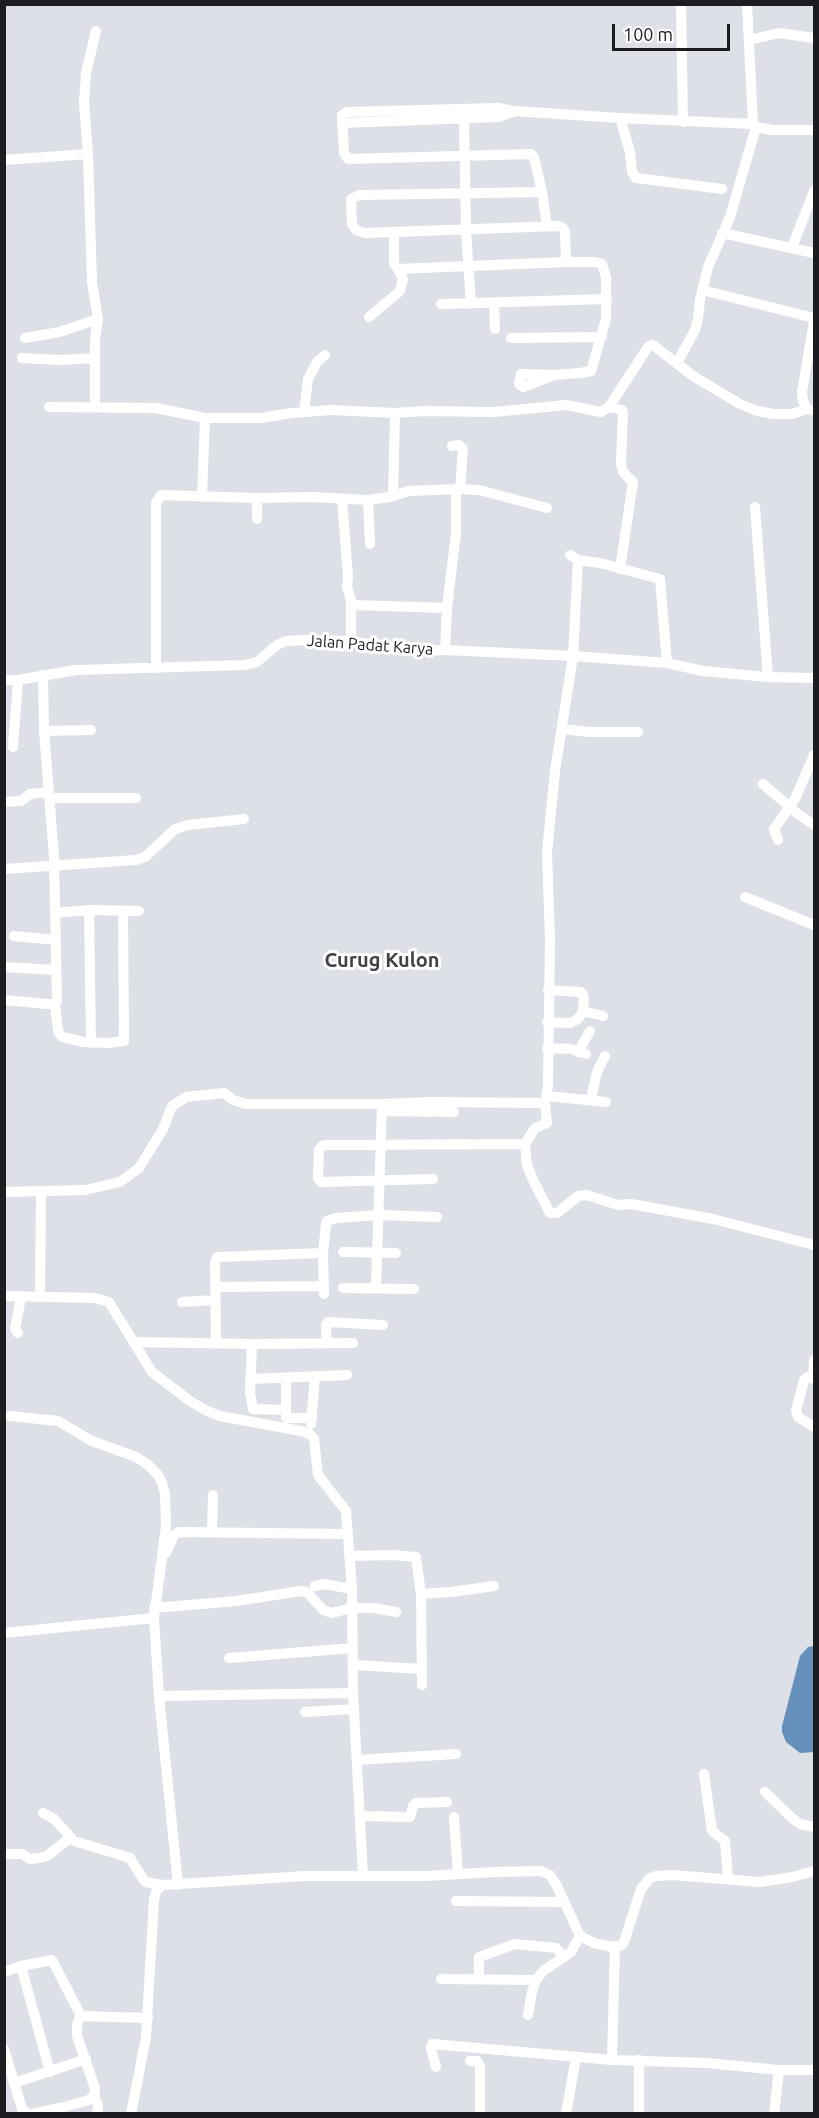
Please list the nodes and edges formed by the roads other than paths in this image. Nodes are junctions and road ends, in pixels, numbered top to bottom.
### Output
1 (681, 4) edge
2 (747, 4) edge
3 (96, 32) dead end
4 (814, 38) edge
5 (749, 40) junction
6 (514, 111) junction
7 (418, 115) junction
8 (620, 118) junction
9 (464, 119) junction
10 (683, 122) junction
11 (755, 125) junction
12 (814, 130) edge
13 (88, 154) junction
14 (464, 157) junction
15 (4, 160) edge
16 (722, 189) dead end
17 (814, 191) edge
18 (542, 192) junction
19 (465, 193) junction
20 (547, 226) junction
21 (466, 231) junction
22 (394, 232) junction
23 (722, 233) junction
24 (792, 247) junction
25 (814, 253) edge
26 (566, 262) junction
27 (469, 267) junction
28 (398, 269) junction
29 (702, 290) junction
30 (607, 299) junction
31 (441, 304) dead end
32 (471, 304) junction
33 (494, 304) junction
34 (369, 317) dead end
35 (98, 319) junction
36 (814, 320) edge
37 (495, 329) dead end
38 (602, 337) junction
39 (24, 338) dead end
40 (511, 338) dead end
41 (325, 355) dead end
42 (22, 358) dead end
43 (95, 358) junction
44 (676, 363) junction
45 (554, 375) dead end
46 (49, 407) dead end
47 (95, 407) junction
48 (609, 407) junction
49 (811, 409) edge
50 (304, 412) junction
51 (395, 413) junction
52 (205, 417) junction
53 (452, 446) dead end
54 (458, 489) junction
55 (393, 496) junction
56 (202, 498) junction
57 (257, 498) junction
58 (342, 499) junction
59 (368, 500) junction
60 (755, 507) dead end
61 (547, 508) dead end
62 (257, 519) dead end
63 (370, 544) dead end
64 (620, 569) junction
65 (351, 605) junction
66 (447, 608) junction
67 (351, 641) junction
68 (446, 650) junction
69 (573, 656) junction
70 (667, 663) junction
71 (156, 668) junction
72 (43, 675) junction
73 (768, 677) junction
74 (814, 678) edge
75 (4, 680) edge
76 (18, 680) junction
77 (562, 729) junction
78 (90, 730) dead end
79 (44, 731) junction
80 (638, 732) dead end
81 (13, 747) dead end
82 (814, 755) edge
83 (764, 784) dead end
84 (49, 795) junction
85 (136, 798) dead end
86 (4, 802) edge
87 (791, 806) junction
88 (244, 819) dead end
89 (814, 825) edge
90 (778, 840) dead end
91 (53, 867) junction
92 (4, 870) edge
93 (745, 897) dead end
94 (89, 910) junction
95 (123, 911) junction
96 (139, 911) dead end
97 (56, 913) junction
98 (814, 926) edge
99 (14, 936) dead end
100 (56, 940) junction
101 (4, 967) edge
102 (56, 970) junction
103 (548, 990) junction
104 (4, 1000) edge
105 (55, 1004) junction
106 (583, 1011) junction
107 (603, 1016) dead end
108 (547, 1022) junction
109 (590, 1031) dead end
110 (91, 1043) junction
111 (547, 1048) junction
112 (605, 1056) dead end
113 (591, 1099) junction
114 (546, 1100) junction
115 (606, 1102) dead end
116 (382, 1107) junction
117 (454, 1112) dead end
118 (380, 1144) junction
119 (525, 1144) junction
120 (433, 1179) dead end
121 (380, 1182) junction
122 (4, 1192) edge
123 (40, 1192) junction
124 (379, 1215) junction
125 (437, 1217) dead end
126 (814, 1245) edge
127 (343, 1252) dead end
128 (377, 1252) junction
129 (323, 1253) junction
130 (396, 1253) dead end
131 (216, 1287) junction
132 (376, 1287) junction
133 (343, 1288) dead end
134 (414, 1289) dead end
135 (4, 1296) edge
136 (40, 1296) junction
137 (21, 1297) junction
138 (215, 1300) junction
139 (182, 1302) dead end
140 (383, 1325) dead end
141 (18, 1333) dead end
142 (134, 1342) junction
143 (216, 1343) junction
144 (327, 1343) junction
145 (353, 1343) dead end
146 (252, 1344) junction
147 (814, 1360) edge
148 (347, 1375) dead end
149 (315, 1376) junction
150 (286, 1378) junction
151 (250, 1379) junction
152 (814, 1379) edge
153 (286, 1410) junction
154 (10, 1416) dead end
155 (312, 1418) junction
156 (814, 1427) edge
157 (310, 1434) junction
158 (213, 1495) dead end
159 (212, 1532) junction
160 (347, 1534) junction
161 (349, 1556) junction
162 (163, 1558) junction
163 (315, 1586) dead end
164 (494, 1586) dead end
165 (352, 1589) junction
166 (421, 1594) junction
167 (352, 1608) junction
168 (396, 1612) dead end
169 (154, 1613) junction
170 (4, 1633) edge
171 (353, 1648) junction
172 (229, 1658) dead end
173 (354, 1665) junction
174 (422, 1669) junction
175 (422, 1685) dead end
176 (354, 1693) junction
177 (159, 1696) junction
178 (354, 1709) junction
179 (304, 1712) dead end
180 (456, 1754) dead end
181 (357, 1760) junction
182 (704, 1774) dead end
183 (765, 1792) dead end
184 (447, 1802) dead end
185 (43, 1814) dead end
186 (360, 1816) junction
187 (454, 1817) dead end
188 (814, 1827) edge
189 (70, 1838) junction
190 (4, 1854) edge
191 (814, 1871) edge
192 (458, 1874) junction
193 (363, 1875) junction
194 (728, 1879) junction
195 (163, 1884) junction
196 (178, 1885) junction
197 (456, 1901) dead end
198 (564, 1902) junction
199 (580, 1936) junction
200 (615, 1946) junction
201 (564, 1958) junction
202 (21, 1966) junction
203 (4, 1972) edge
204 (479, 1978) junction
205 (441, 1979) dead end
206 (536, 1980) junction
207 (528, 2015) dead end
208 (81, 2016) junction
209 (148, 2018) junction
210 (4, 2049) edge
211 (576, 2057) junction
212 (86, 2059) junction
213 (612, 2060) junction
214 (639, 2060) junction
215 (470, 2061) dead end
216 (436, 2067) dead end
217 (779, 2070) junction
218 (814, 2070) edge
219 (50, 2072) junction
220 (14, 2083) junction
221 (94, 2096) junction
222 (65, 2110) edge
223 (31, 2114) edge
224 (97, 2114) edge
225 (131, 2114) edge
226 (480, 2114) edge
227 (566, 2114) edge
228 (639, 2114) edge
229 (774, 2114) edge

1 - 10 street
2 - 5 street
3 - 13 street
4 - 5 street
5 - 11 street
6 - 7 street
6 - 8 street
6 - 9 street
7 - 9 street
7 - 14 street
8 - 10 street
8 - 16 street
9 - 14 street
10 - 11 street
11 - 12 street
11 - 23 street
13 - 15 street
13 - 35 street
14 - 18 street
14 - 19 street
17 - 24 street
18 - 19 street
18 - 20 street
19 - 21 street
19 - 22 street
20 - 21 street
20 - 26 street
21 - 22 street
21 - 27 street
22 - 28 street
23 - 24 street
23 - 29 street
24 - 25 street
26 - 27 street
26 - 30 street
27 - 28 street
27 - 32 street
28 - 34 street
29 - 36 street
29 - 44 street
30 - 33 street
30 - 38 street
31 - 32 street
32 - 33 street
33 - 37 street
35 - 39 street
35 - 43 street
36 - 49 street
38 - 40 street
38 - 45 street
41 - 50 street
42 - 43 street
43 - 47 street
44 - 48 street
44 - 49 street
46 - 47 street
47 - 52 street
48 - 51 street
48 - 64 street
50 - 51 street
50 - 52 street
51 - 55 street
52 - 56 street
53 - 54 street
54 - 55 street
54 - 61 street
54 - 66 street
55 - 59 street
56 - 57 street
56 - 71 street
57 - 58 street
57 - 62 street
58 - 59 street
58 - 65 street
59 - 63 street
60 - 73 street
64 - 69 street
64 - 70 street
65 - 66 street
65 - 67 street
66 - 68 street
67 - 68 street, Jalan Padat Karya
67 - 71 street, Jalan Padat Karya
68 - 69 street, Jalan Padat Karya
69 - 70 street, Jalan Padat Karya
69 - 77 street
70 - 73 street, Jalan Padat Karya
71 - 72 street, Jalan Padat Karya
72 - 76 street, Jalan Padat Karya
72 - 79 street
73 - 74 street, Jalan Padat Karya
75 - 76 street, Jalan Padat Karya
76 - 81 street
77 - 80 street
77 - 103 street
78 - 79 street
79 - 84 street
82 - 87 street
83 - 87 street
84 - 85 street
84 - 86 street
84 - 91 street
87 - 89 street
87 - 90 street
88 - 91 street
91 - 92 street
91 - 97 street
93 - 98 street
94 - 95 street
94 - 97 street
94 - 110 street
95 - 96 street
95 - 110 street
97 - 100 street
99 - 100 street
100 - 102 street
101 - 102 street
102 - 105 street
103 - 106 street
103 - 108 street
104 - 105 street
105 - 110 street
106 - 107 street
106 - 108 street
108 - 111 street
109 - 111 street
111 - 114 street
112 - 113 street
113 - 114 street
113 - 115 street
114 - 116 street
114 - 119 street
116 - 117 street
116 - 118 street
116 - 123 street
118 - 119 street
118 - 121 street
118 - 121 street
119 - 126 street
120 - 121 street
121 - 124 street
122 - 123 street
123 - 136 street
124 - 125 street
124 - 128 street
124 - 129 street
127 - 128 street
128 - 130 street
128 - 132 street
129 - 131 street
129 - 131 street
131 - 138 street
132 - 133 street
132 - 134 street
135 - 137 street
136 - 137 street
136 - 142 street
137 - 141 street
138 - 139 street
138 - 143 street
140 - 144 street
142 - 143 street
142 - 157 street
143 - 146 street
144 - 145 street
144 - 146 street
146 - 151 street
147 - 152 street
148 - 149 street
149 - 150 street
149 - 155 street
150 - 151 street
150 - 153 street
151 - 153 street
152 - 156 street
153 - 155 street
154 - 162 street
155 - 157 street
157 - 160 street
158 - 159 street
159 - 160 street
159 - 162 street
160 - 161 street
161 - 165 street
161 - 166 street
162 - 169 street
163 - 165 street
164 - 166 street
165 - 167 street
166 - 174 street
167 - 168 street
167 - 169 street
167 - 171 street
169 - 170 street
169 - 177 street
171 - 172 street
171 - 173 street
173 - 174 street
173 - 176 street
174 - 175 street
176 - 177 street
176 - 178 street
177 - 196 street
178 - 179 street
178 - 181 street
180 - 181 street
181 - 186 street
182 - 194 street
183 - 188 street
184 - 186 street
185 - 189 street
186 - 193 street
187 - 192 street
189 - 190 street
189 - 195 street
191 - 194 street
192 - 193 street
192 - 198 street
193 - 196 street
194 - 200 street
195 - 196 street
195 - 209 street
197 - 198 street
198 - 199 street
199 - 200 street
199 - 201 street
200 - 213 street
201 - 204 street
201 - 206 street
202 - 203 street
202 - 208 street
202 - 219 street
204 - 205 street
204 - 206 street
206 - 207 street
208 - 209 street
208 - 212 street
209 - 225 street
210 - 220 street
211 - 213 street
211 - 216 street
211 - 227 street
212 - 219 street
212 - 221 street
213 - 214 street
214 - 217 street
214 - 228 street
215 - 226 street
217 - 218 street
217 - 229 street
219 - 220 street
220 - 223 street
221 - 222 street
221 - 224 street
222 - 223 street

